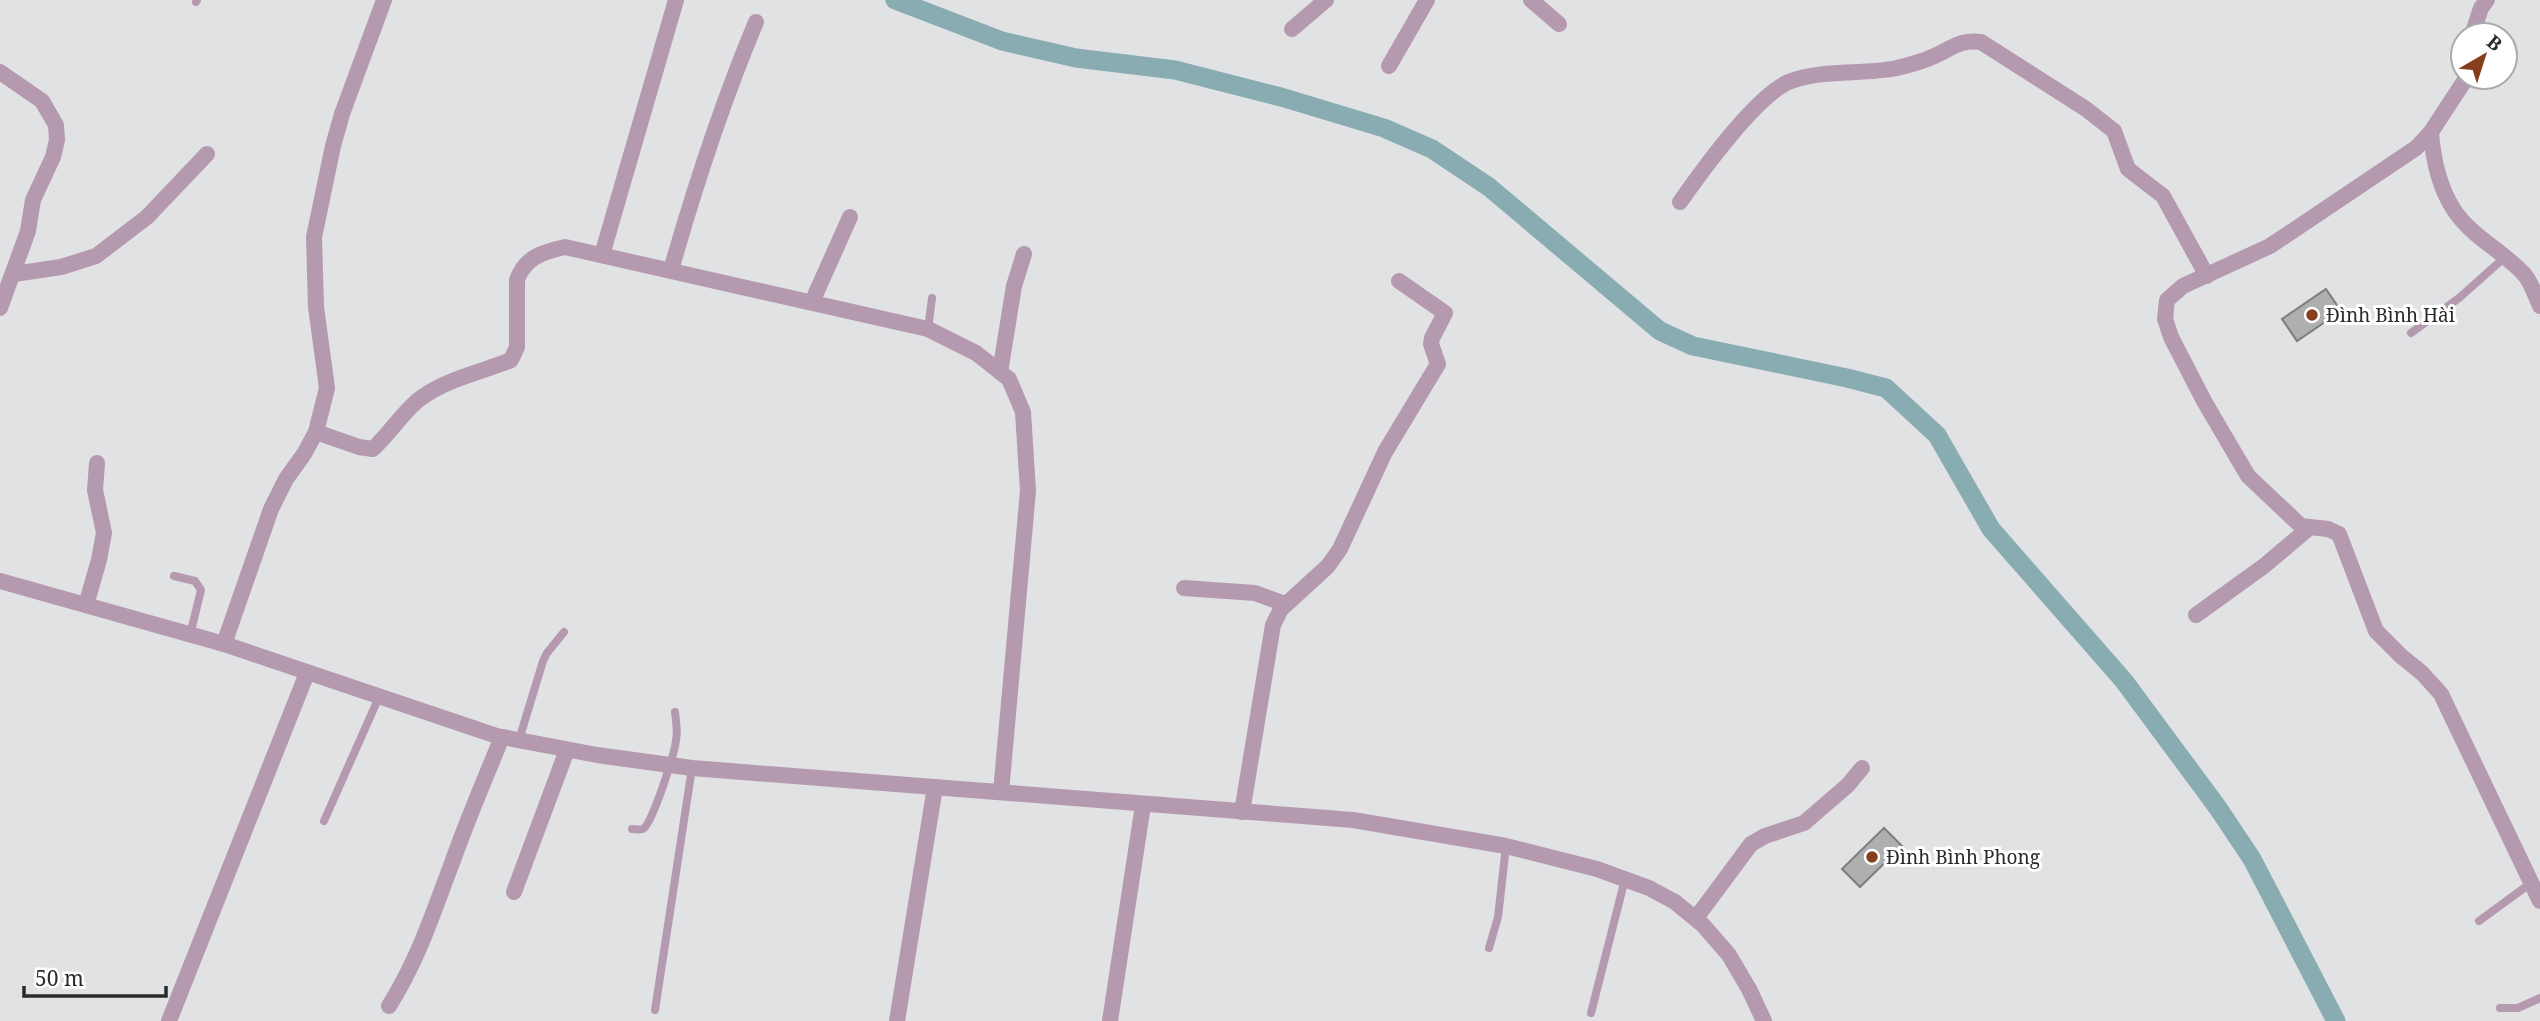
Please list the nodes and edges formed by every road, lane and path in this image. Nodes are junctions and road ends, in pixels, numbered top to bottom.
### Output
1 (384, 0) edge
2 (1326, 0) edge
3 (1427, 0) edge
4 (1531, 0) edge
5 (2487, 0) edge
6 (675, 3) edge
7 (2477, 21) edge
8 (756, 22) dead end
9 (1559, 24) dead end
10 (1292, 29) dead end
11 (1389, 66) dead end
12 (0, 72) edge
13 (2458, 91) edge
14 (2431, 132) junction
15 (207, 154) dead end
16 (1680, 202) dead end
17 (850, 217) dead end
18 (1024, 254) dead end
19 (602, 255) junction
20 (2504, 258) junction
21 (671, 270) junction
22 (14, 274) junction
23 (2207, 276) junction
24 (1399, 281) dead end
25 (932, 298) dead end
26 (812, 302) junction
27 (2540, 306) edge
28 (0, 307) edge
29 (928, 329) junction
30 (2411, 333) dead end
31 (1000, 372) junction
32 (316, 432) junction
33 (97, 463) dead end
34 (2309, 528) junction
35 (174, 576) dead end
36 (0, 580) edge
37 (1184, 588) dead end
38 (1285, 604) junction
39 (86, 605) junction
40 (2196, 615) dead end
41 (564, 632) dead end
42 (190, 635) junction
43 (224, 644) junction
44 (307, 673) junction
45 (379, 697) junction
46 (675, 712) dead end
47 (502, 737) junction
48 (519, 740) junction
49 (567, 750) junction
50 (668, 764) junction
51 (692, 768) junction
52 (1862, 768) dead end
53 (935, 787) junction
54 (1001, 792) junction
55 (1143, 805) junction
56 (1242, 812) junction
57 (324, 821) dead end
58 (632, 829) dead end
59 (1506, 846) junction
60 (1625, 879) junction
61 (2531, 883) junction
62 (514, 892) dead end
63 (2540, 901) edge
64 (1696, 918) junction
65 (2480, 921) dead end
66 (1489, 948) dead end
67 (2540, 998) edge
68 (389, 1006) dead end
69 (2500, 1008) dead end
70 (655, 1010) dead end
71 (1591, 1013) dead end
72 (169, 1021) edge
73 (897, 1021) edge
74 (1110, 1021) edge
75 (1764, 1021) edge

1 - 32 street
2 - 10 street
3 - 11 street
4 - 9 street
5 - 7 street
6 - 19 street
8 - 21 street
12 - 22 street
13 - 14 street
14 - 20 street
14 - 23 street
15 - 22 street
16 - 23 street
17 - 26 street
18 - 31 street
19 - 21 street
19 - 32 street
20 - 27 street
20 - 30 lane
21 - 26 street
22 - 28 street
23 - 34 street
24 - 38 street
25 - 29 lane
26 - 29 street
29 - 31 street
31 - 54 street
32 - 43 street
33 - 39 street
34 - 40 street
34 - 61 street
35 - 42 lane
36 - 39 street
37 - 38 street
38 - 56 street
39 - 42 street
41 - 48 lane
42 - 43 street
43 - 44 street
44 - 45 street
44 - 72 street
45 - 47 street
45 - 57 lane
46 - 50 lane
47 - 48 street
47 - 68 street
48 - 49 street
49 - 50 street
49 - 62 street
50 - 51 street
50 - 58 lane
51 - 53 street
51 - 70 lane
52 - 64 street
53 - 54 street
53 - 73 street
54 - 55 street
55 - 56 street
55 - 74 street
56 - 59 street
59 - 60 street
59 - 66 lane
60 - 64 street
60 - 71 lane
61 - 63 street
61 - 65 lane
64 - 75 street
67 - 69 lane

